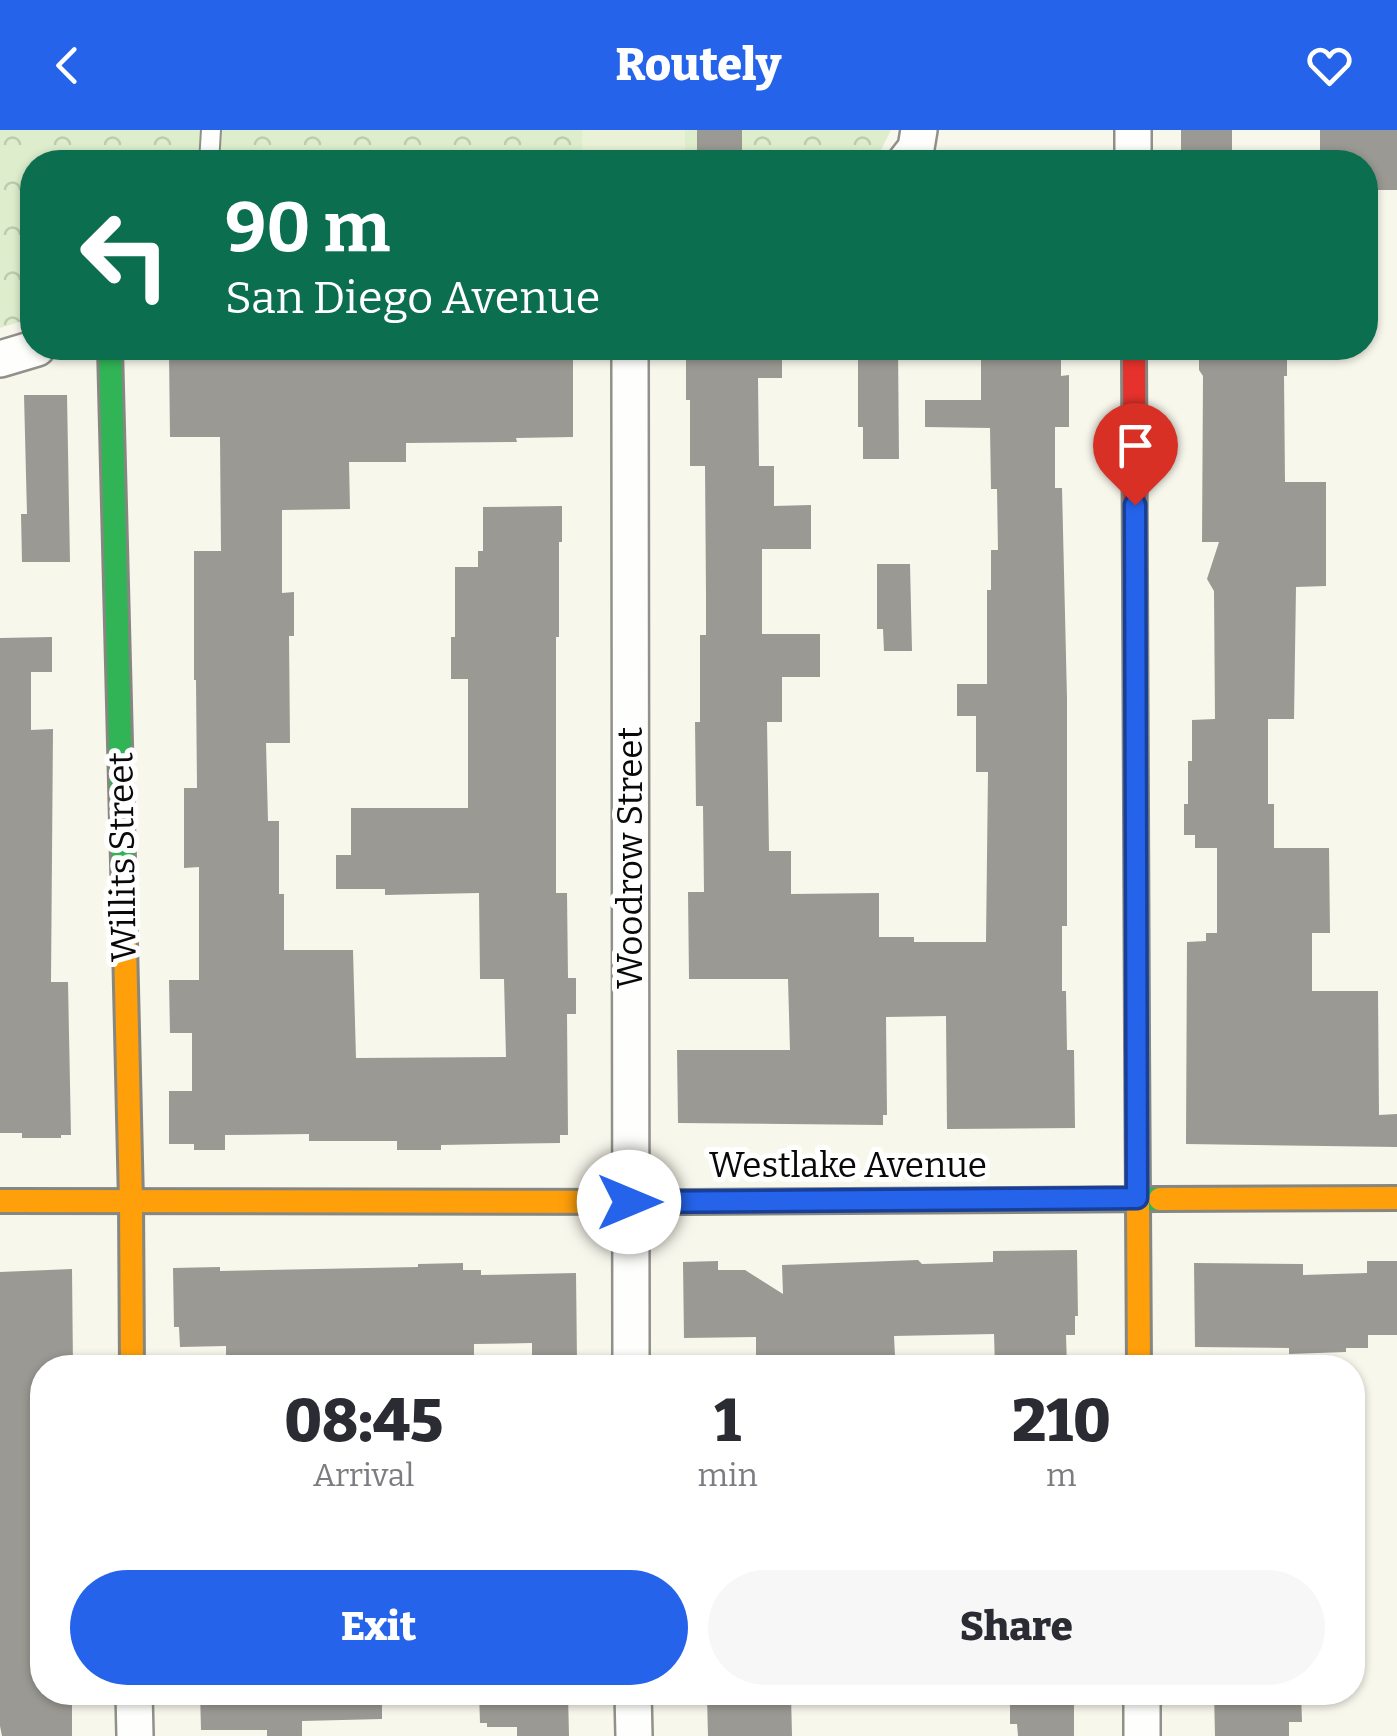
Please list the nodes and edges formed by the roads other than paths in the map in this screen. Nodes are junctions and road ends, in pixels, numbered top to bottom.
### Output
1 (110, 360) edge
2 (630, 360) edge
3 (1134, 360) edge
4 (1137, 1198) junction
5 (1397, 1198) edge
6 (0, 1201) edge
7 (131, 1202) junction
8 (629, 1202) junction
9 (132, 1355) edge
10 (631, 1355) edge
11 (1138, 1355) edge
12 (134, 1705) edge
13 (633, 1705) edge
14 (1142, 1705) edge
15 (135, 1736) edge
16 (634, 1736) edge
17 (1142, 1736) edge

1 - 7 street, Willits Street
2 - 8 street, Woodrow Street
3 - 4 street
4 - 5 street, Westlake Avenue
4 - 8 street, Westlake Avenue
4 - 11 street
6 - 7 street, Westlake Avenue
7 - 8 street, Westlake Avenue
7 - 9 street, Willits Street
8 - 10 street, Woodrow Street
12 - 15 street
13 - 16 street
14 - 17 street

